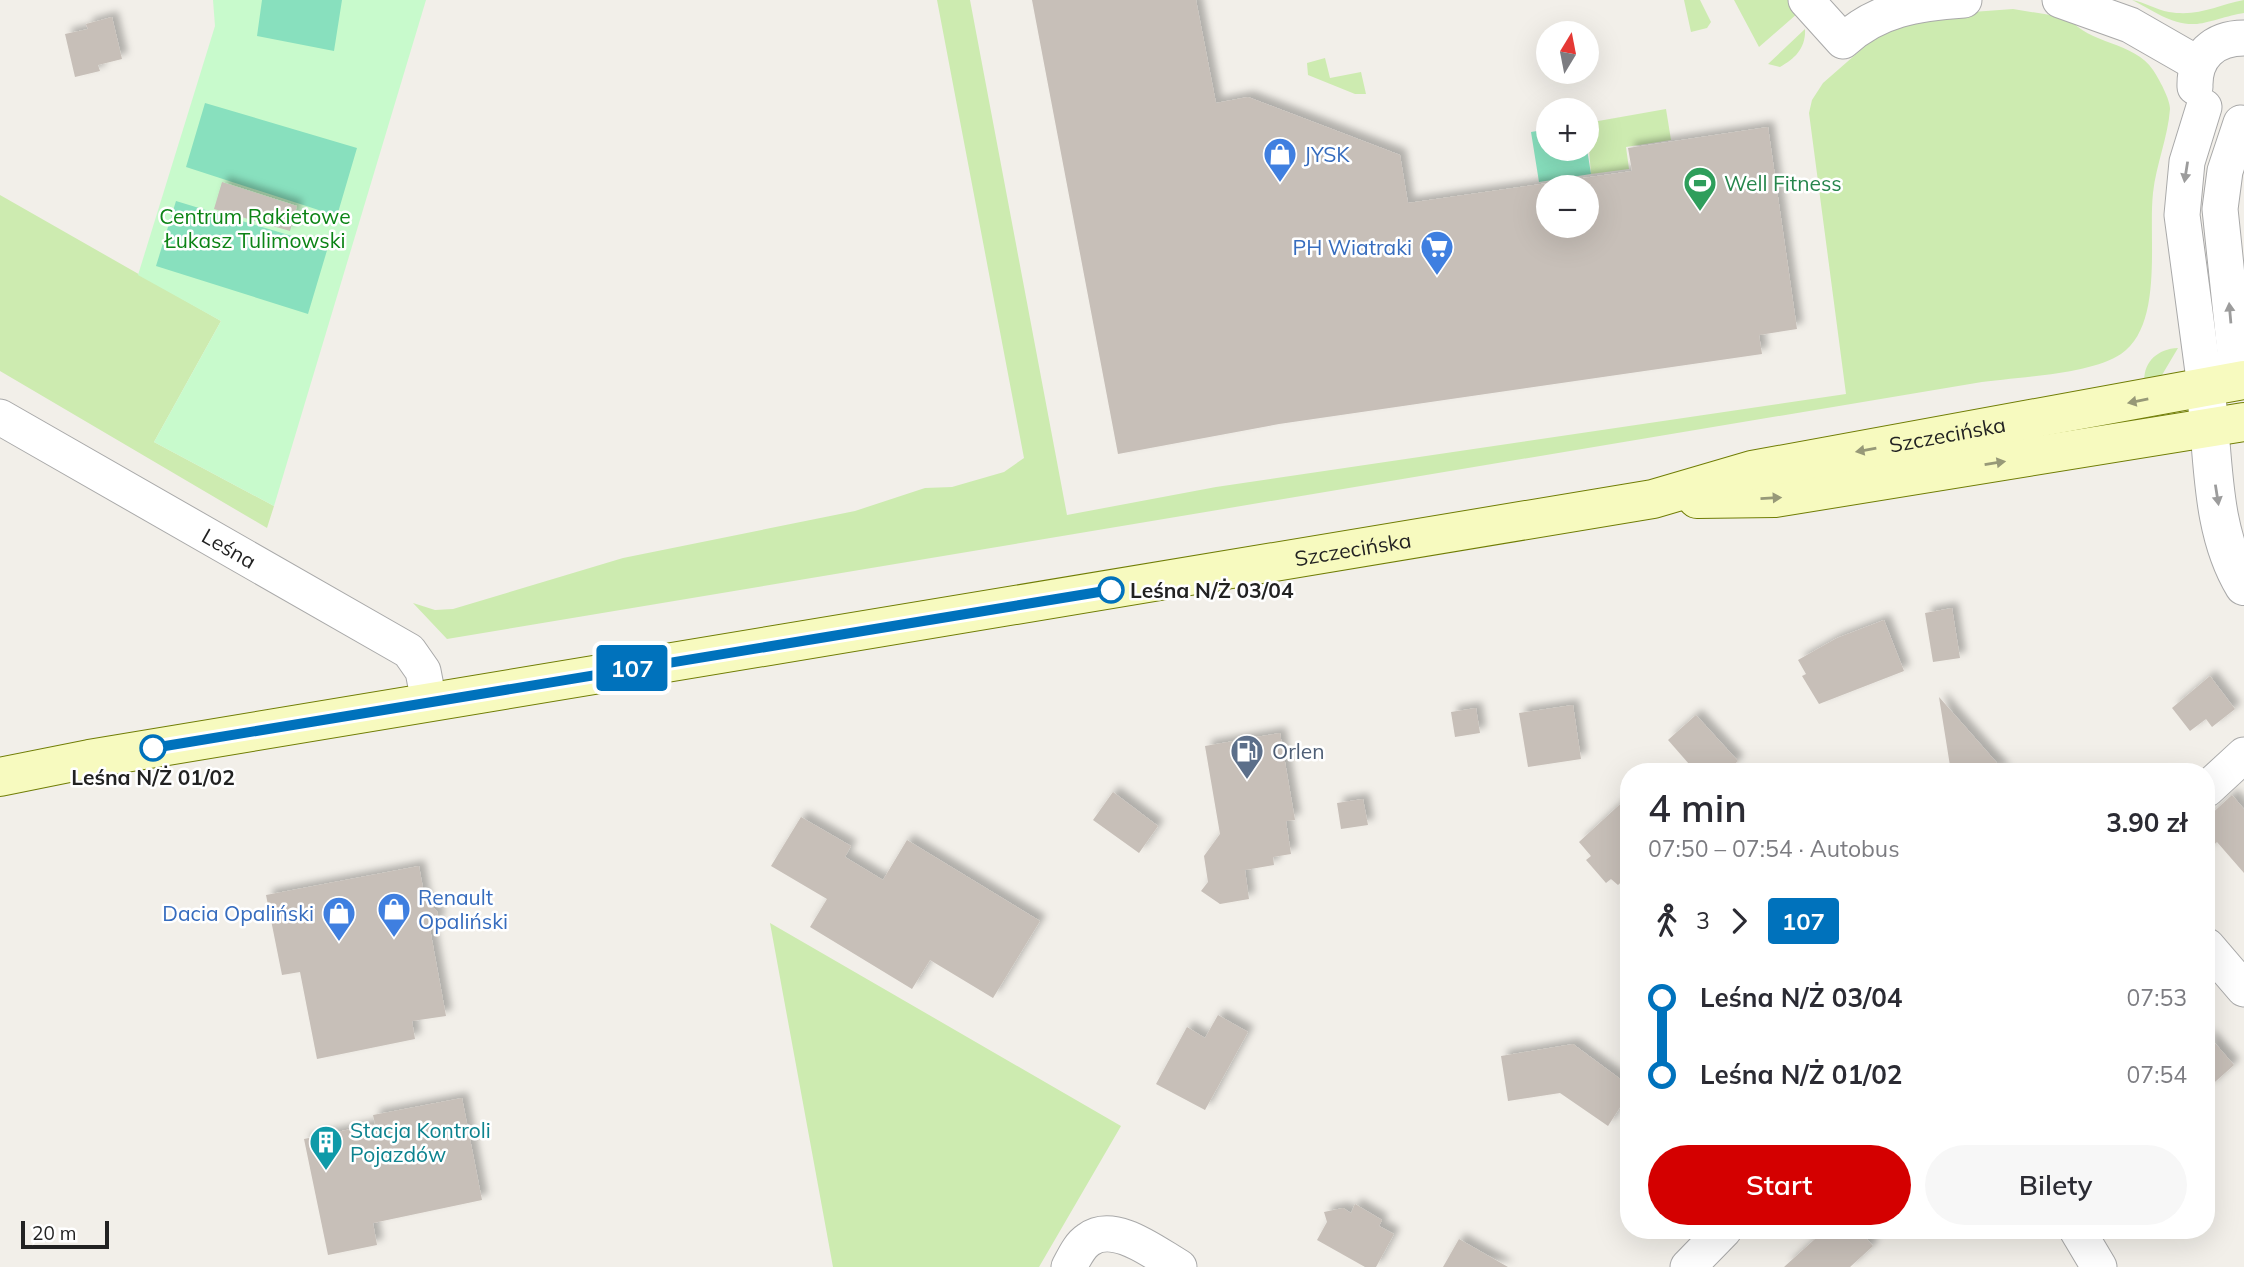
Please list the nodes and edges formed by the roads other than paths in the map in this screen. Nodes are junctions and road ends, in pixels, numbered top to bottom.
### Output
1 (1806, 0) edge
2 (1964, 0) edge
3 (2060, 0) edge
4 (2244, 38) edge
5 (2198, 64) junction
6 (2204, 107) junction
7 (2243, 122) edge
8 (2229, 382) edge
9 (0, 417) edge
10 (2233, 424) edge
11 (1653, 499) junction
12 (2244, 586) edge
13 (429, 702) junction
14 (2244, 755) edge
15 (0, 777) edge
16 (2215, 782) edge
17 (2215, 955) edge
18 (2244, 989) edge
19 (1715, 1239) edge
20 (2082, 1239) edge
21 (1069, 1267) edge
22 (1179, 1267) edge
23 (1688, 1267) edge
24 (2099, 1267) edge

1 - 2 street
3 - 5 street
4 - 5 street
5 - 6 street
6 - 7 street
6 -> 8 street
8 -> 7 street
8 - 10 street
8 -> 11 main road, Szczecińska
9 - 13 street, Leśna
11 -> 10 main road, Szczecińska
10 -> 12 street
11 - 13 main road, Szczecińska
13 - 15 main road, Szczecińska
14 - 16 street
17 - 18 street
19 - 23 street
20 - 24 street
21 - 22 street

